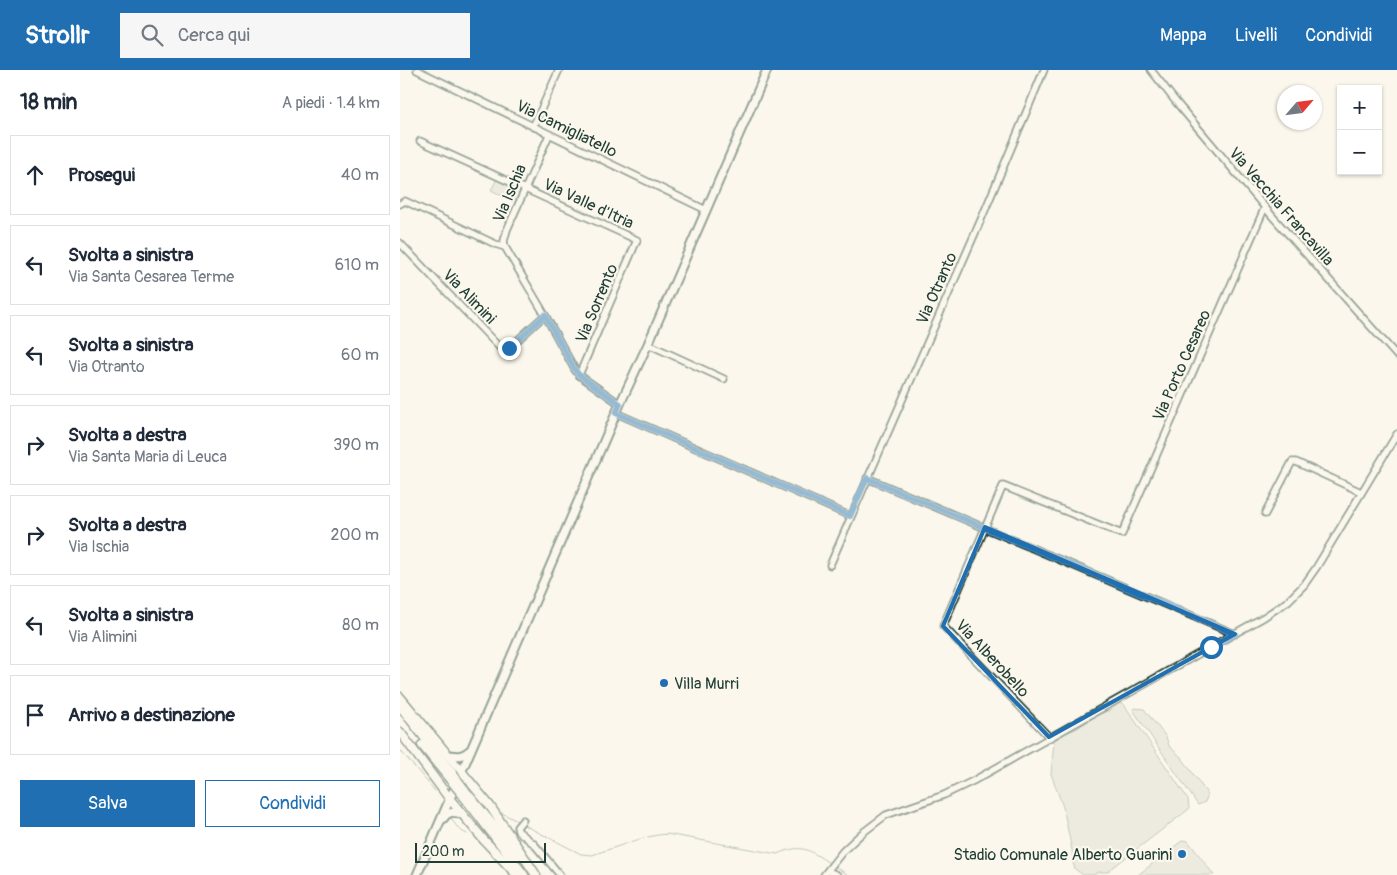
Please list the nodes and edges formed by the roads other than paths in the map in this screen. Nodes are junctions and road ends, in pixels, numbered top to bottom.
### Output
1 (417, 70) edge
2 (559, 70) edge
3 (767, 70) edge
4 (1044, 70) edge
5 (1151, 70) edge
6 (533, 127) junction
7 (549, 135) junction
8 (420, 141) dead end
9 (525, 189) junction
10 (400, 204) edge
11 (1265, 207) junction
12 (706, 210) junction
13 (637, 240) joint
14 (400, 243) edge
15 (505, 247) junction
16 (545, 315) junction
17 (648, 344) junction
18 (1397, 356) edge
19 (579, 375) junction
20 (724, 379) dead end
21 (620, 404) junction
22 (616, 413) junction
23 (1397, 434) edge
24 (867, 478) junction
25 (1361, 492) junction
26 (1265, 514) dead end
27 (850, 516) junction
28 (985, 527) junction
29 (1122, 534) joint
30 (830, 565) dead end
31 (1235, 634) junction
32 (400, 697) edge
33 (400, 706) edge
34 (400, 715) edge
35 (400, 732) edge
36 (1049, 737) junction
37 (472, 746) junction
38 (449, 755) junction
39 (462, 770) junction
40 (450, 775) junction
41 (463, 792) junction
42 (449, 798) junction
43 (464, 816) junction
44 (523, 820) dead end
45 (435, 832) junction
46 (826, 873) edge
47 (416, 875) edge
48 (518, 875) edge
49 (524, 875) edge
50 (535, 875) edge
51 (560, 875) edge
52 (837, 875) edge

1 - 6 street, Via Camigliatello
2 - 6 street
3 - 12 main road
4 - 24 street, Via Otranto
5 - 11 street, Via Vecchia Francavilla
6 - 7 street, Via Camigliatello
7 - 9 street, Via Ischia
7 - 12 street, Via Camigliatello
8 - 9 street, Via Valle d'Itria
9 - 13 street, Via Valle d'Itria
9 - 15 street, Via Ischia
10 - 15 street
11 - 18 street, Via Vecchia Francavilla
11 - 29 street, Via Porto Cesareo
12 - 17 main road
13 - 19 street, Via Sorrento
14 - 16 street, Via Alimini
15 - 16 street, Via Ischia
16 - 19 street, Via Ischia
17 - 20 street
17 - 21 main road
19 - 21 street, Via Ischia
21 - 22 main road
22 - 27 street
22 - 37 main road
23 - 25 street
24 - 27 street, Via Otranto
24 - 28 street
25 - 26 street
25 - 31 street
27 - 30 street, Via Otranto
28 - 29 street, Via Alberobello
28 - 31 street
28 - 36 street, Via Alberobello
31 - 36 street
32 - 38 highway
33 - 40 highway
34 - 40 highway
35 - 42 highway
36 - 46 street
37 - 38 main road
37 - 39 main road
38 - 39 highway
39 - 42 main road
39 - 50 highway
40 - 41 highway, bridge
41 - 49 highway
41 - 50 highway
42 - 43 highway
42 - 45 main road
43 - 45 main road
43 - 48 highway
44 - 51 street
45 - 47 main road
46 - 52 street

